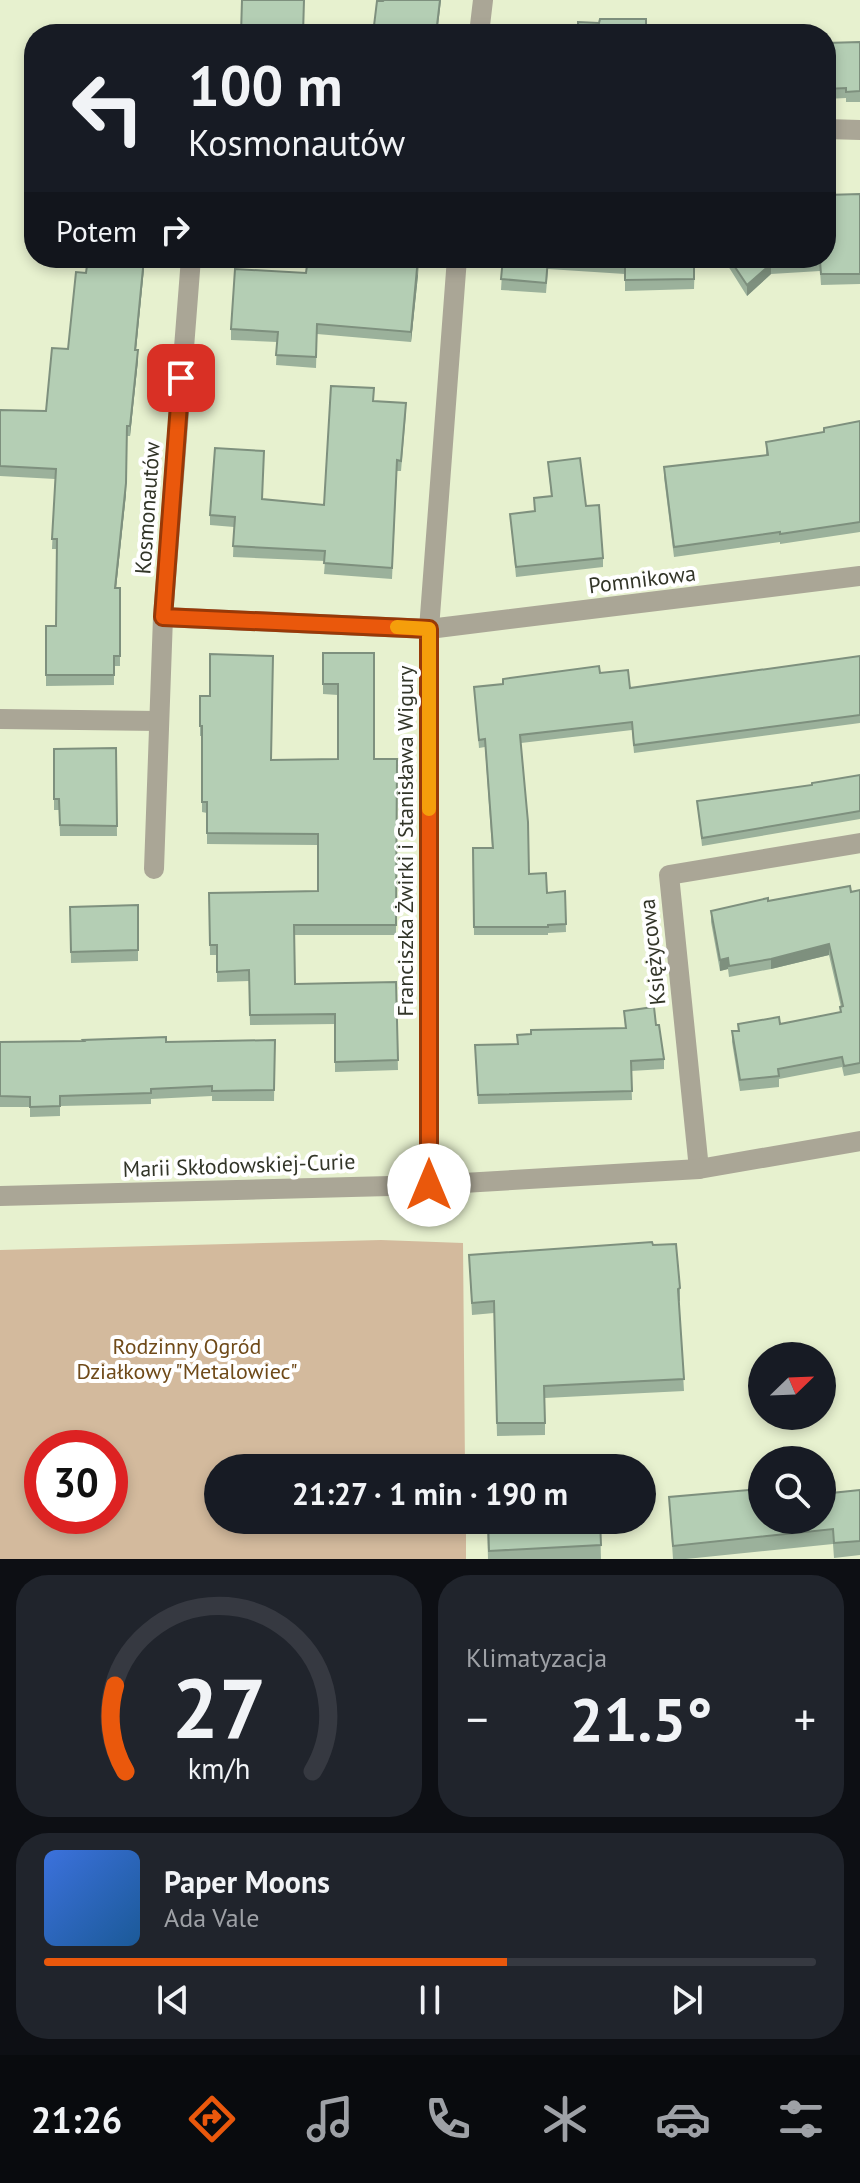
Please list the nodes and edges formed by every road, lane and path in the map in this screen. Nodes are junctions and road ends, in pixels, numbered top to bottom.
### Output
1 (483, 0) edge
2 (480, 24) edge
3 (836, 129) edge
4 (860, 130) edge
5 (190, 268) edge
6 (456, 268) edge
7 (860, 576) edge
8 (163, 617) junction
9 (429, 629) junction
10 (0, 719) edge
11 (158, 721) junction
12 (860, 843) edge
13 (154, 869) dead end
14 (860, 1141) edge
15 (699, 1169) junction
16 (429, 1185) junction
17 (0, 1196) edge

1 - 2 street
3 - 4 street
5 - 8 street, Kosmonautów
6 - 9 street, Franciszka Żwirki i Stanisława Wigury
7 - 9 street, Pomnikowa
8 - 9 street
8 - 11 street, Kosmonautów
9 - 16 street, Franciszka Żwirki i Stanisława Wigury
10 - 11 street
11 - 13 street, Kosmonautów
12 - 15 street, Księżycowa
14 - 15 street, Marii Skłodowskiej-Curie
15 - 16 street, Marii Skłodowskiej-Curie
16 - 17 street, Marii Skłodowskiej-Curie

